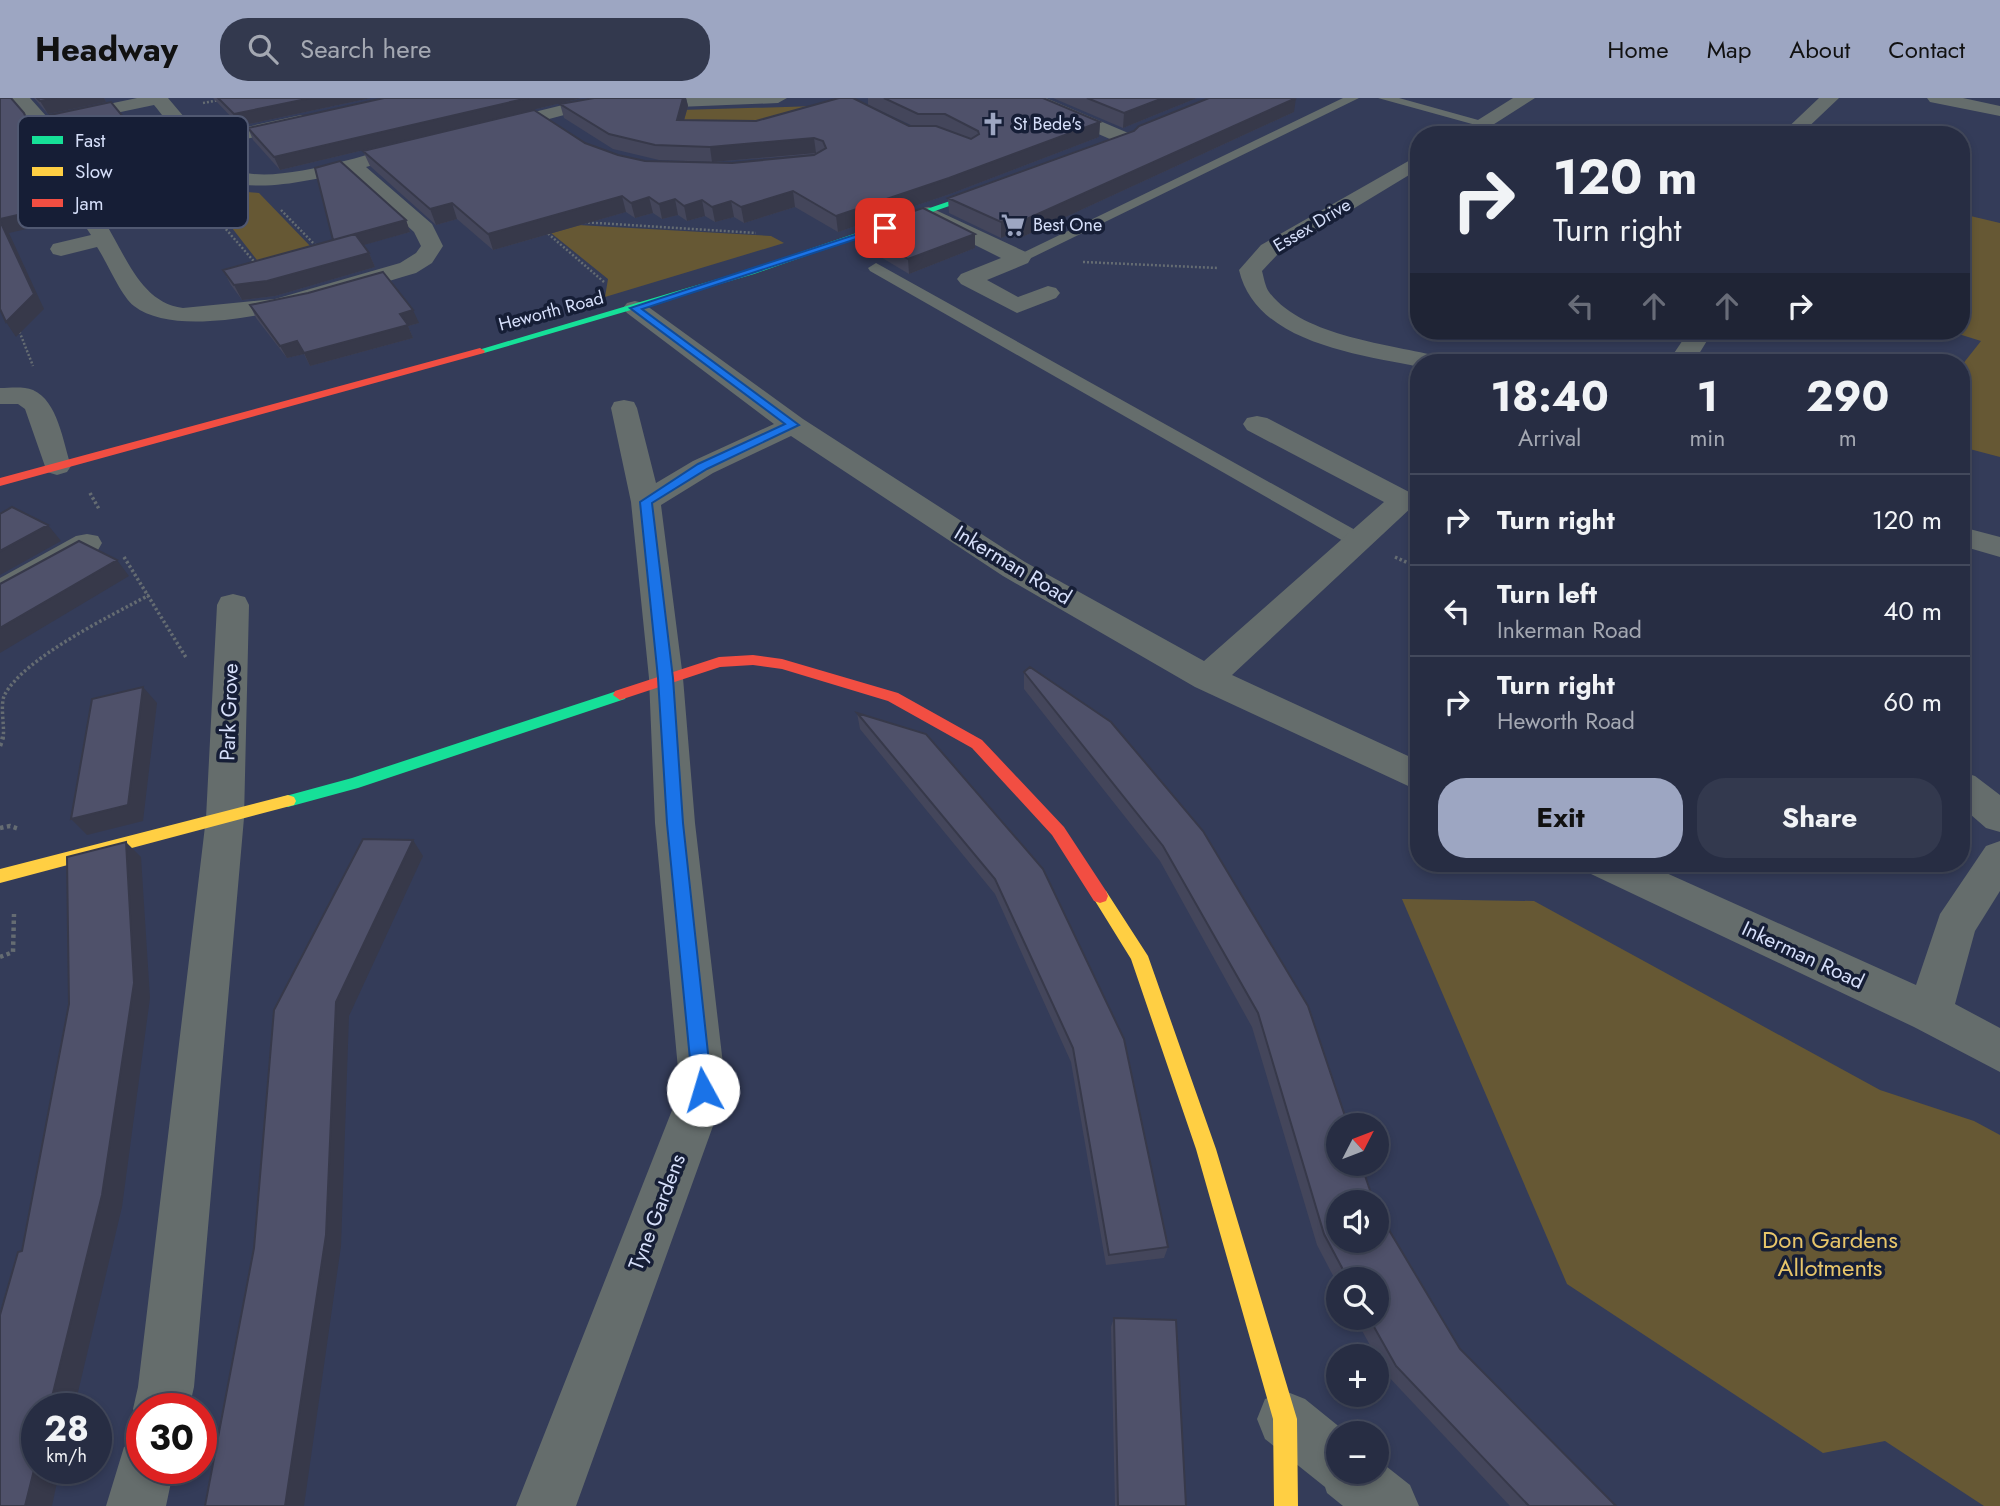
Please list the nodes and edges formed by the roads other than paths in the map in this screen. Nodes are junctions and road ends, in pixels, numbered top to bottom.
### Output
1 (20, 98) edge
2 (158, 98) edge
3 (778, 98) edge
4 (1031, 98) edge
5 (1353, 98) edge
6 (1384, 98) edge
7 (1526, 98) edge
8 (1830, 98) edge
9 (1936, 98) edge
10 (635, 100) edge
11 (2000, 111) edge
12 (37, 116) edge
13 (75, 116) edge
14 (173, 116) edge
15 (541, 116) junction
16 (319, 117) edge
17 (1483, 123) junction
18 (1478, 126) edge
19 (1799, 126) edge
20 (563, 129) edge
21 (478, 131) edge
22 (1132, 136) joint
23 (248, 142) edge
24 (436, 142) edge
25 (1103, 148) edge
26 (351, 164) junction
27 (1410, 166) edge
28 (248, 178) edge
29 (1008, 184) edge
30 (929, 213) junction
31 (61, 249) dead end
32 (1020, 258) junction
33 (876, 268) dead end
34 (1048, 293) dead end
35 (623, 311) junction
36 (1410, 357) edge
37 (12, 396) edge
38 (624, 408) dead end
39 (793, 425) junction
40 (1257, 425) dead end
41 (63, 465) junction
42 (0, 482) edge
43 (646, 502) junction
44 (1970, 538) edge
45 (1359, 541) junction
46 (87, 543) edge
47 (2000, 547) edge
48 (0, 592) edge
49 (233, 606) dead end
50 (666, 678) junction
51 (1207, 678) junction
52 (1410, 773) edge
53 (1970, 793) edge
54 (2000, 817) edge
55 (225, 818) junction
56 (2000, 857) edge
57 (1624, 872) edge
58 (0, 876) edge
59 (1930, 1013) junction
60 (2000, 1051) edge
61 (164, 1393) edge
62 (1285, 1419) junction
63 (1326, 1453) edge
64 (141, 1484) edge
65 (1362, 1484) edge
66 (136, 1506) edge
67 (547, 1506) edge
68 (1286, 1506) edge
69 (1389, 1506) edge

1 - 12 street
2 - 13 street
2 - 14 street
3 - 10 street
4 - 22 street
5 - 32 lane
6 - 17 lane
7 - 17 street
8 - 19 street
9 - 11 street
10 - 15 street
15 - 20 street
15 - 21 street
16 - 23 street
17 - 18 street
22 - 25 street
24 - 26 street
26 - 28 street
26 - 31 street
27 - 36 street, Essex Drive
29 - 30 street, Heworth Road
30 - 32 street
30 - 35 street, Heworth Road
32 - 34 street
33 - 45 lane
35 - 39 street, Inkerman Road
35 - 41 street, Heworth Road
37 - 41 street
38 - 43 street, Tyne Gardens
39 - 43 street
39 - 51 street, Inkerman Road
40 - 45 street
41 - 42 street, Heworth Road
43 - 50 street, Tyne Gardens
44 - 47 street
45 - 51 street
46 - 48 street
49 - 55 street, Park Grove
50 - 55 street
50 - 62 street
50 - 67 street, Tyne Gardens
51 - 52 street, Inkerman Road
53 - 54 street
55 - 58 street
55 - 61 street, Park Grove
56 - 59 street
57 - 59 street, Inkerman Road
59 - 60 street, Inkerman Road
62 - 63 street
62 - 68 street
64 - 66 street
65 - 69 street

